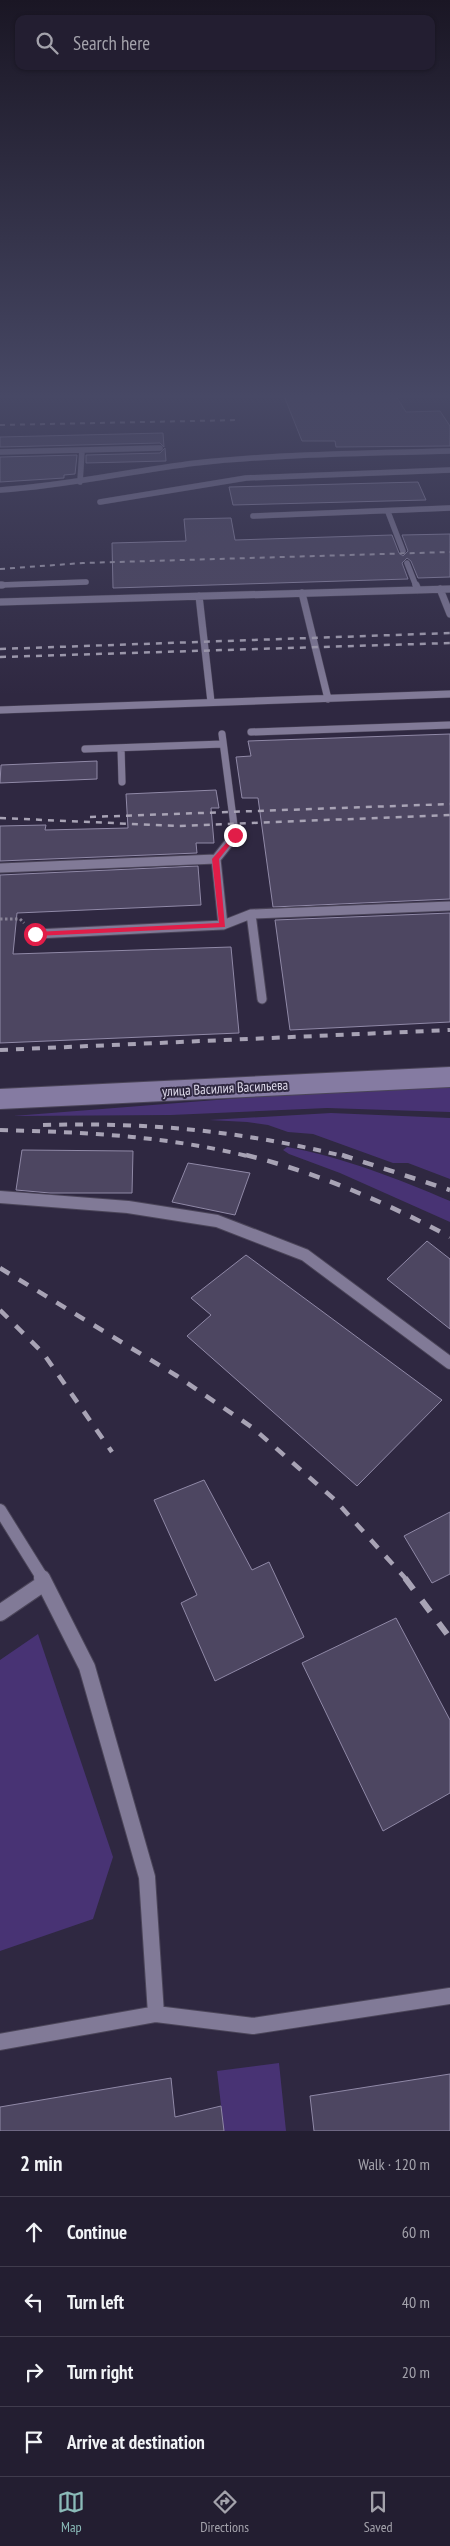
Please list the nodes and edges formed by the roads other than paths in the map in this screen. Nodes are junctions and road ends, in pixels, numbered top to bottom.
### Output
1 (140, 495) edge
2 (100, 502) dead end
3 (450, 508) edge
4 (388, 512) junction
5 (253, 516) dead end
6 (403, 551) dead end
7 (408, 563) dead end
8 (86, 582) dead end
9 (0, 585) edge
10 (440, 589) junction
11 (450, 589) edge
12 (418, 590) junction
13 (302, 593) junction
14 (199, 596) junction
15 (0, 602) edge
16 (450, 614) edge
17 (450, 694) edge
18 (328, 698) junction
19 (211, 702) junction
20 (0, 710) edge
21 (450, 725) edge
22 (252, 732) dead end
23 (222, 734) dead end
24 (223, 744) junction
25 (121, 748) junction
26 (85, 749) dead end
27 (122, 782) dead end
28 (216, 859) junction
29 (0, 868) edge
30 (450, 906) edge
31 (251, 914) junction
32 (223, 925) junction
33 (35, 934) road end
34 (262, 999) dead end
35 (450, 1077) edge
36 (0, 1100) edge
37 (0, 1197) edge
38 (450, 1363) edge
39 (0, 1510) edge
40 (44, 1583) junction
41 (0, 1613) edge
42 (450, 1996) edge
43 (156, 2014) junction
44 (0, 2042) edge

1 - 2 lane
3 - 4 lane
4 - 5 lane
4 - 6 lane
7 - 12 lane
8 - 9 lane
10 - 11 lane
10 - 12 lane
10 - 16 lane
12 - 13 lane
13 - 14 lane
13 - 18 lane
14 - 15 lane
14 - 19 lane
17 - 18 lane
18 - 19 lane
19 - 20 lane
21 - 22 lane
23 - 24 lane
24 - 25 lane
24 - 28 lane
25 - 26 lane
25 - 27 lane
28 - 29 lane
28 - 32 lane
30 - 31 lane
31 - 32 lane
31 - 34 lane
32 - 33 lane
35 - 36 main road, улица Василия Васильева
37 - 38 lane
39 - 40 lane
40 - 41 lane
40 - 43 lane
42 - 43 lane
43 - 44 lane

